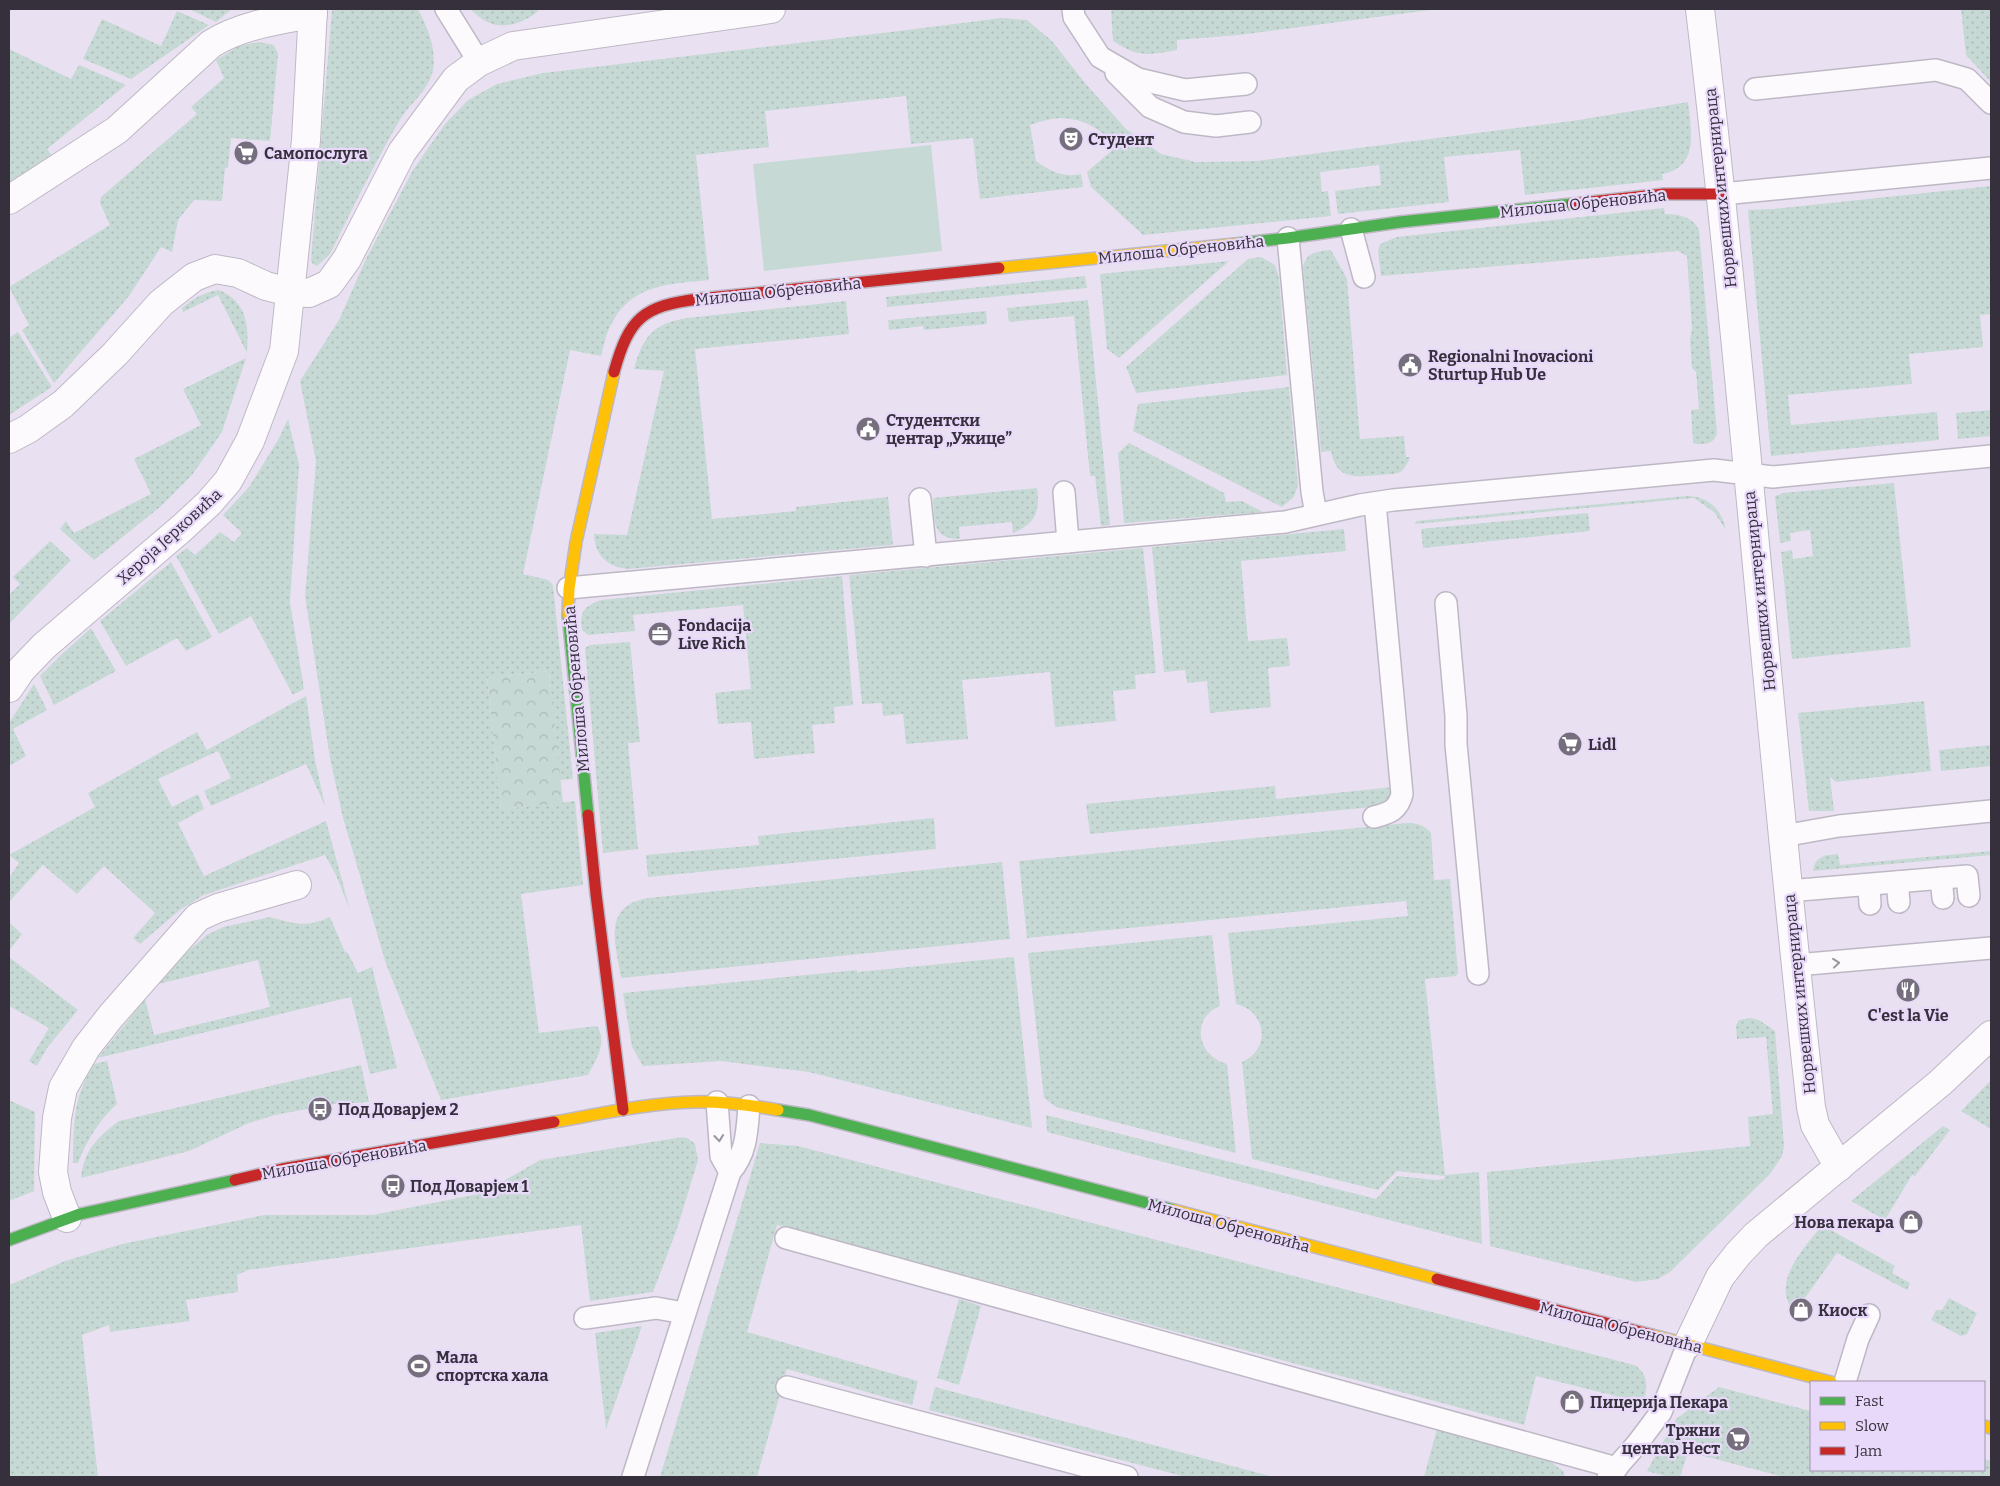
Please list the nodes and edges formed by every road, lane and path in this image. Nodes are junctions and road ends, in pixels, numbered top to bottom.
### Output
1 (446, 9) edge
2 (771, 9) edge
3 (1072, 9) edge
4 (1700, 9) edge
5 (313, 11) edge
6 (1100, 57) junction
7 (479, 62) junction
8 (1246, 84) dead end
9 (1754, 89) dead end
10 (1991, 103) edge
11 (1250, 122) dead end
12 (1991, 168) edge
13 (1722, 194) junction
14 (9, 200) edge
15 (1351, 229) junction
16 (1288, 238) junction
17 (1364, 277) dead end
18 (289, 292) junction
19 (9, 439) edge
20 (1991, 456) edge
21 (1747, 473) junction
22 (1064, 492) dead end
23 (920, 499) dead end
24 (1375, 503) junction
25 (1316, 514) junction
26 (1068, 542) junction
27 (926, 556) junction
28 (568, 588) junction
29 (1446, 603) dead end
30 (9, 688) edge
31 (1991, 811) edge
32 (1374, 816) dead end
33 (1782, 836) junction
34 (297, 885) dead end
35 (1788, 891) junction
36 (1969, 896) dead end
37 (1979, 945) edge
38 (1796, 965) junction
39 (1478, 974) dead end
40 (1991, 1035) edge
41 (717, 1102) junction
42 (749, 1106) junction
43 (624, 1110) junction
44 (1839, 1167) junction
45 (730, 1172) junction
46 (67, 1218) junction
47 (786, 1238) dead end
48 (9, 1240) edge
49 (684, 1313) junction
50 (1869, 1315) dead end
51 (585, 1318) dead end
52 (1688, 1344) junction
53 (1827, 1381) edge
54 (1845, 1381) edge
55 (787, 1387) dead end
56 (1612, 1473) edge
57 (633, 1477) edge
58 (1128, 1477) edge

1 - 7 lane
2 - 7 street
3 - 6 lane
4 - 13 street, Норвешких интернираца
5 - 14 street
5 - 18 street, Хероја Јерковића
6 - 8 lane
6 - 11 lane
7 - 18 street
9 - 10 lane
12 - 13 lane
13 - 15 street, Милоша Обреновића
13 - 21 street, Норвешких интернираца
15 - 16 street, Милоша Обреновића
15 - 17 lane
16 - 25 lane
16 - 28 street, Милоша Обреновића
18 - 19 street
18 - 30 street, Хероја Јерковића
20 - 21 lane
21 - 24 lane
21 - 33 street, Норвешких интернираца
22 - 26 lane
23 - 27 lane
24 - 25 lane
24 - 32 lane
25 - 26 lane
26 - 27 lane
27 - 28 lane
28 - 43 street, Милоша Обреновића
29 - 39 lane
31 - 33 lane
33 - 35 street, Норвешких интернираца
34 - 46 street
35 - 36 lane
35 - 38 street, Норвешких интернираца
38 -> 37 lane
38 - 44 street, Норвешких интернираца
40 - 44 street
41 - 42 street, Милоша Обреновића
41 - 43 street, Милоша Обреновића
41 -> 45 lane
42 - 45 lane
42 - 52 street, Милоша Обреновића
43 - 46 street, Милоша Обреновића
44 - 52 street
45 - 49 lane
46 - 48 street, Милоша Обреновића
47 - 56 lane
49 - 51 lane
49 - 57 lane
50 - 54 lane
52 - 53 street, Милоша Обреновића
52 - 56 lane
55 - 58 lane

